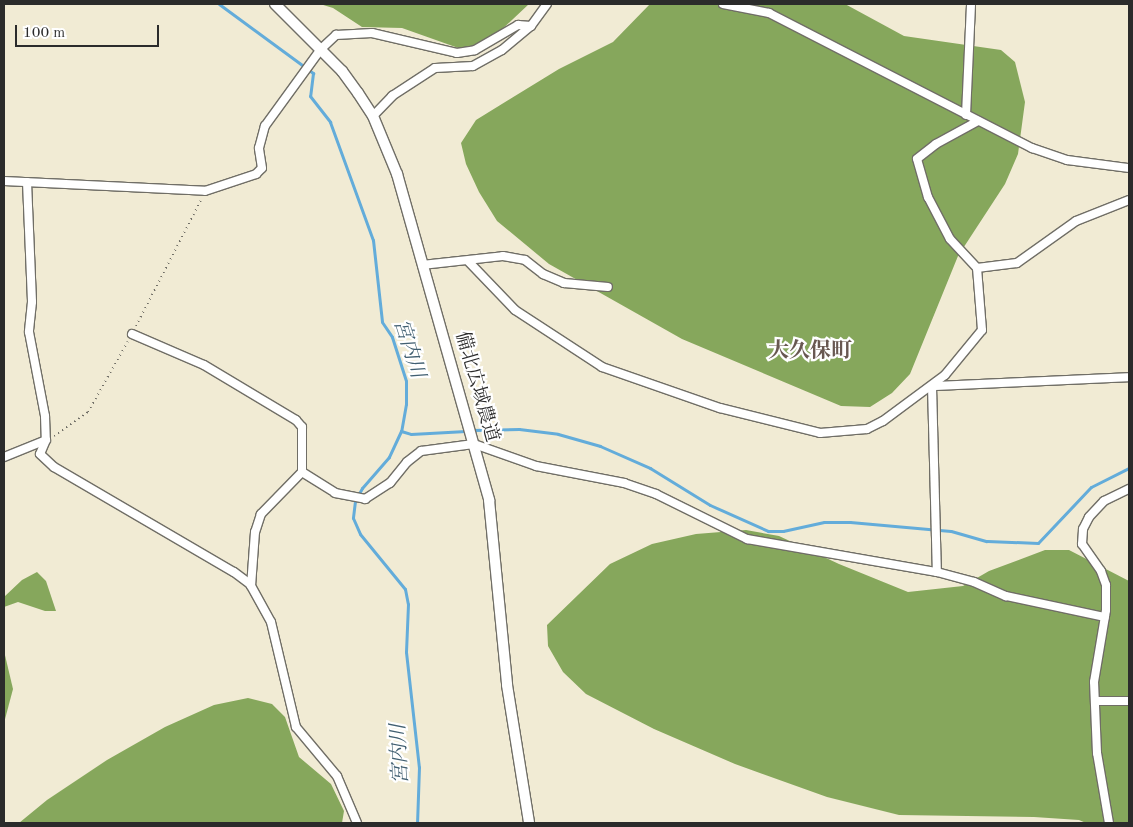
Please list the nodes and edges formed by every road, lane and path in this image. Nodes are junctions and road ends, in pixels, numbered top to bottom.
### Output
1 (275, 4) edge
2 (547, 4) edge
3 (723, 4) edge
4 (971, 4) edge
5 (531, 26) junction
6 (321, 49) junction
7 (966, 115) junction
8 (372, 116) junction
9 (978, 121) junction
10 (1129, 168) edge
11 (4, 181) edge
12 (27, 182) junction
13 (205, 191) junction
14 (1129, 200) edge
15 (468, 261) junction
16 (422, 265) junction
17 (977, 268) junction
18 (608, 287) dead end
19 (132, 334) junction
20 (1129, 377) edge
21 (932, 386) junction
22 (46, 440) junction
23 (474, 444) junction
24 (4, 457) edge
25 (302, 472) junction
26 (1129, 489) edge
27 (937, 572) junction
28 (251, 586) junction
29 (1105, 617) junction
30 (1095, 701) junction
31 (1129, 701) edge
32 (357, 823) edge
33 (529, 823) edge
34 (1109, 823) edge

1 - 6 street, 備北広域農道
2 - 5 street
3 - 7 street
4 - 7 street
5 - 6 street
5 - 8 street
6 - 8 street, 備北広域農道
6 - 13 street
7 - 9 street
8 - 16 street, 備北広域農道
9 - 10 street
9 - 17 street
11 - 12 street
12 - 13 street
12 - 22 street
13 - 19 path
14 - 17 street
15 - 16 street
15 - 18 street
15 - 21 street
16 - 23 street, 備北広域農道
17 - 21 street
19 - 22 path
19 - 25 street
20 - 21 street
21 - 27 street
22 - 24 street
22 - 28 street
23 - 25 street
23 - 27 street
23 - 33 street, 備北広域農道
25 - 28 street
26 - 29 street
27 - 29 street
28 - 32 street
29 - 30 street
30 - 31 street
30 - 34 street

